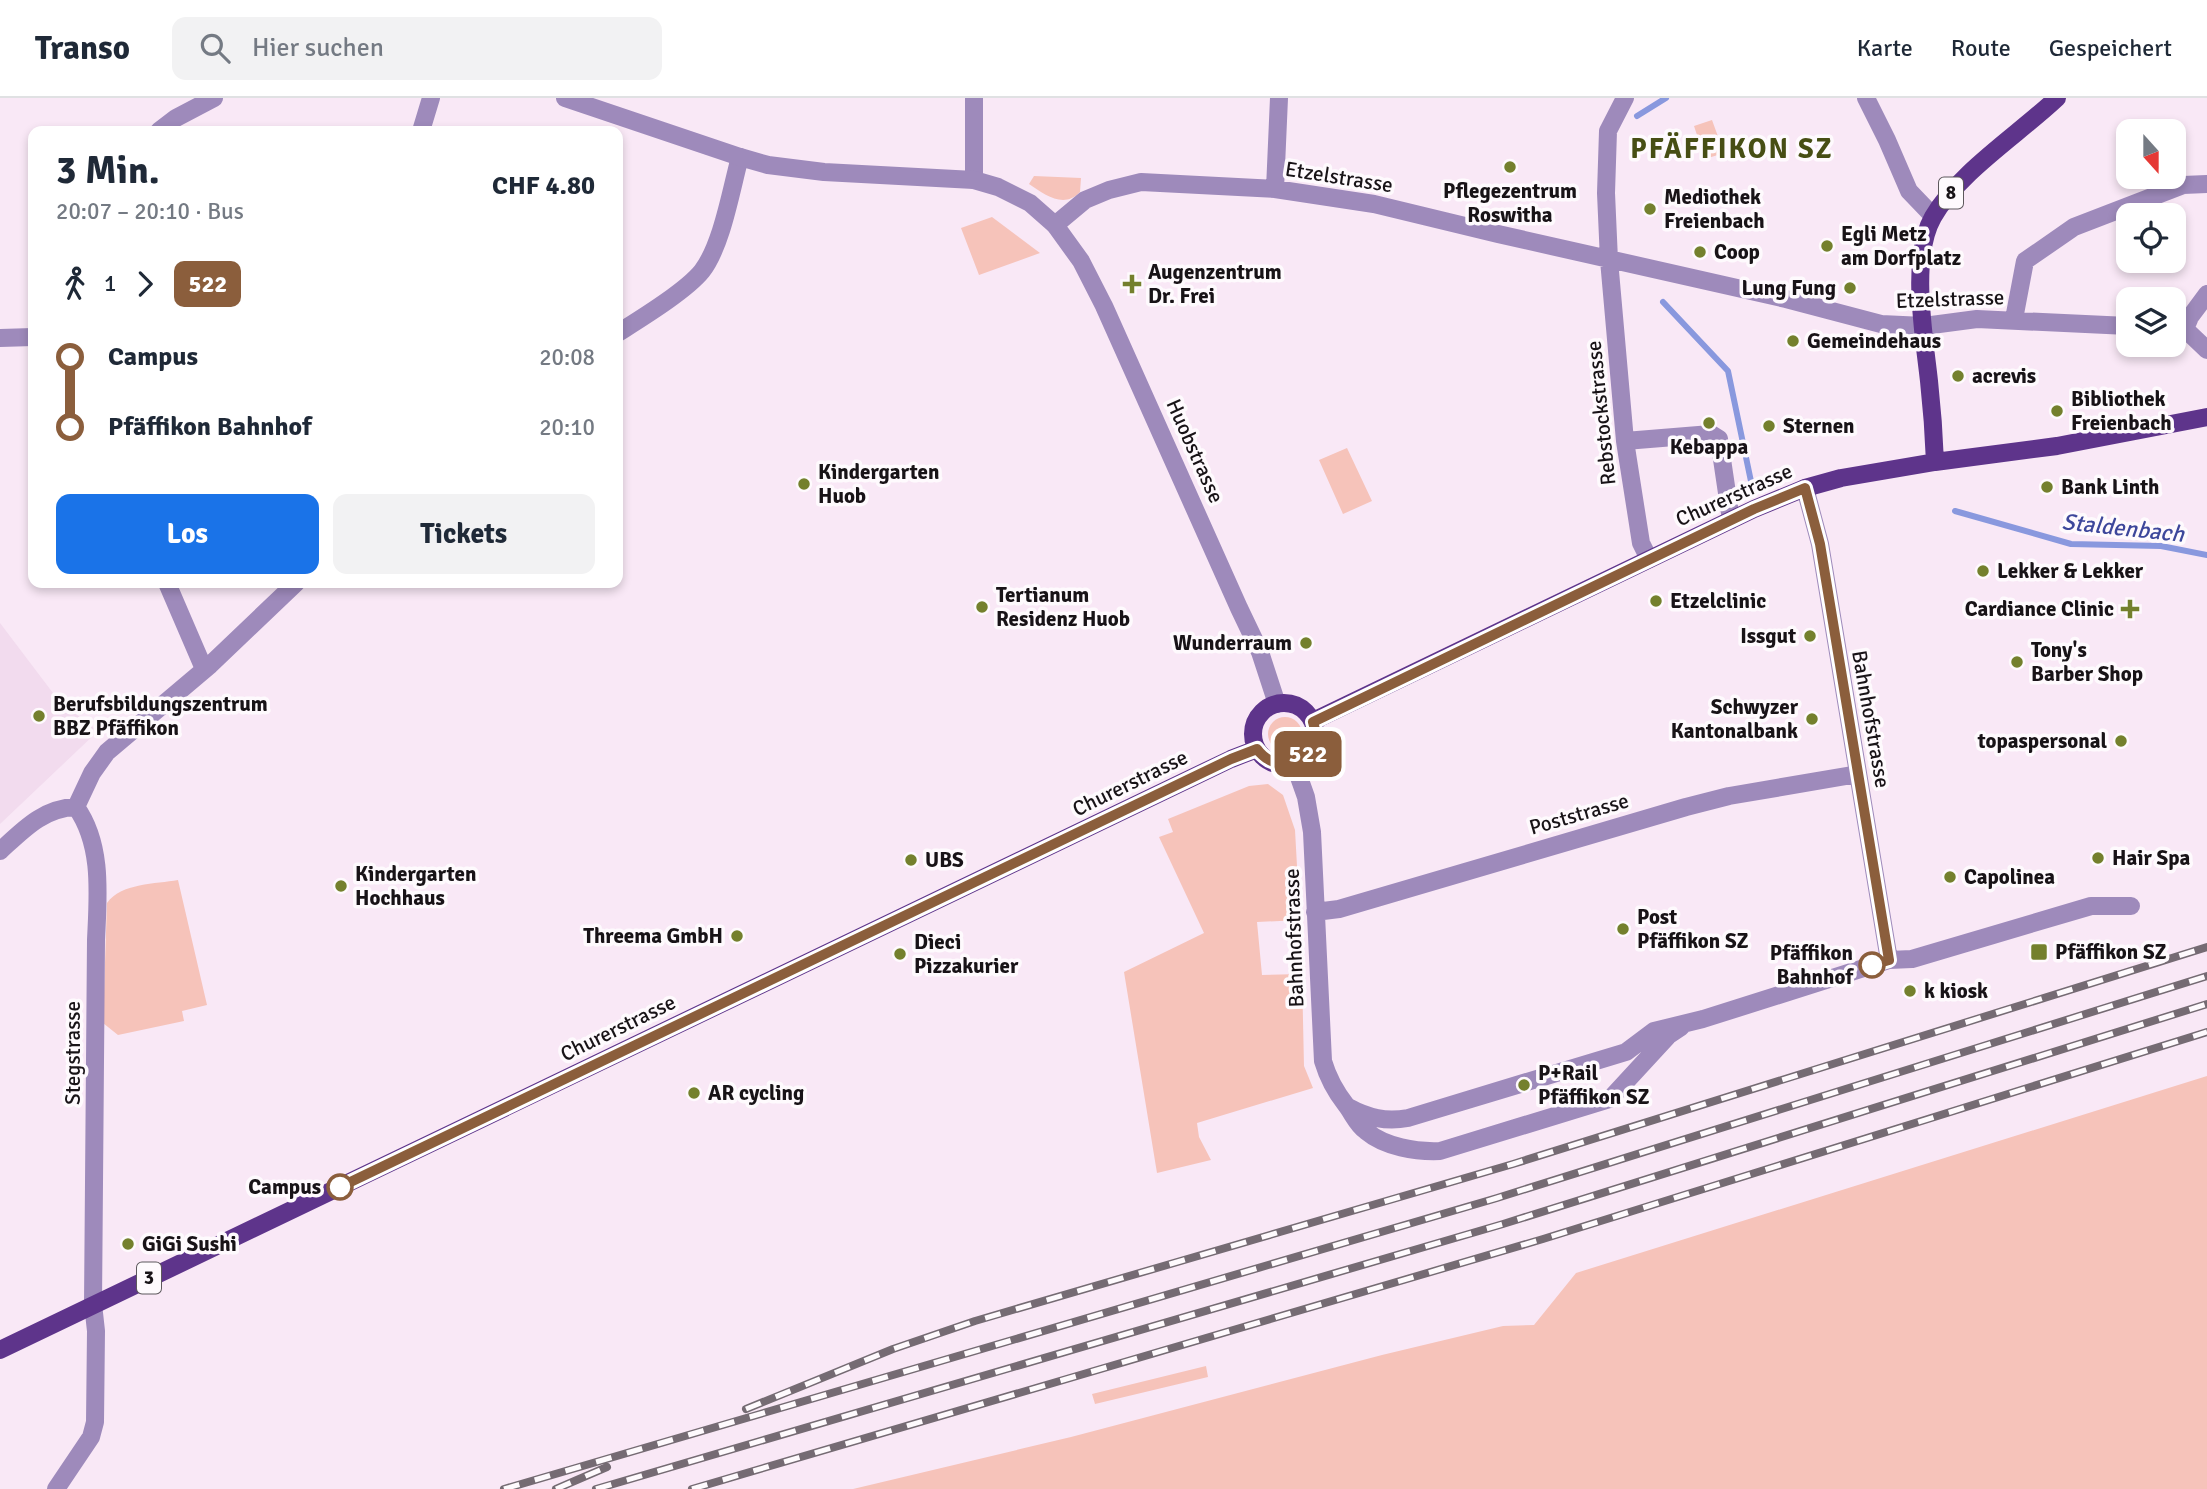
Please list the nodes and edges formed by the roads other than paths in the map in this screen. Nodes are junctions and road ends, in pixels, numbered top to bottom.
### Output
1 (214, 98) edge
2 (431, 98) edge
3 (565, 98) edge
4 (974, 98) edge
5 (1279, 98) edge
6 (1625, 98) edge
7 (1866, 98) edge
8 (2057, 98) edge
9 (166, 126) edge
10 (423, 126) edge
11 (740, 157) junction
12 (974, 180) junction
13 (2207, 184) edge
14 (1275, 190) junction
15 (1933, 216) junction
16 (1055, 225) junction
17 (1609, 260) junction
18 (2207, 294) edge
19 (2014, 319) junction
20 (2186, 321) edge
21 (2116, 325) edge
22 (1924, 326) junction
23 (623, 330) edge
24 (2186, 334) edge
25 (28, 337) edge
26 (0, 338) edge
27 (2207, 350) edge
28 (2207, 417) edge
29 (1625, 441) junction
30 (1935, 462) junction
31 (1805, 488) junction
32 (1731, 520) junction
33 (1649, 559) junction
34 (169, 588) edge
35 (291, 588) edge
36 (204, 670) junction
37 (1277, 704) junction
38 (1313, 722) junction
39 (1257, 749) junction
40 (1294, 763) junction
41 (1858, 774) junction
42 (76, 807) junction
43 (0, 851) edge
44 (2131, 906) dead end
45 (1315, 912) junction
46 (1889, 960) junction
47 (1689, 1023) junction
48 (1348, 1107) junction
49 (93, 1304) junction
50 (0, 1350) edge
51 (56, 1489) edge

1 - 9 street
2 - 10 street
3 - 11 street
4 - 12 street
5 - 14 street
6 - 17 street, Rebstockstrasse
7 - 15 street
8 - 15 main road, 8
11 - 12 street
11 - 23 street
12 - 16 street
13 - 19 street
14 - 16 street, Etzelstrasse
14 - 17 street, Etzelstrasse
15 - 22 main road, 8
16 - 37 street, Huobstrasse
17 - 22 street, Etzelstrasse
17 - 29 street, Rebstockstrasse
18 - 20 street
19 - 21 street, Etzelstrasse
19 - 22 street, Etzelstrasse
22 - 30 main road, 8
24 - 27 street
25 - 26 street
28 - 30 main road, Churerstrasse
29 - 32 street
29 - 33 street, Rebstockstrasse
30 - 31 main road, Churerstrasse
31 - 32 main road, Churerstrasse
31 - 41 street, Bahnhofstrasse
32 - 33 main road, Churerstrasse
33 - 38 main road, Churerstrasse
34 - 36 street
35 - 36 street
36 - 42 street
37 - 38 main road
37 - 39 main road
38 - 40 main road
39 - 40 main road
39 - 49 main road, Churerstrasse / 3
40 - 45 street, Bahnhofstrasse
41 - 45 street, Poststrasse
41 - 46 street, Bahnhofstrasse
42 - 43 street
42 - 49 street, Stegstrasse
44 - 46 street, Bahnhofstrasse
45 - 48 street, Bahnhofstrasse
46 - 47 street, Bahnhofstrasse
47 - 48 street, Bahnhofstrasse
47 - 48 street, Bahnhofstrasse
49 - 50 main road, Churerstrasse / 3
49 - 51 street, Stegstrasse

